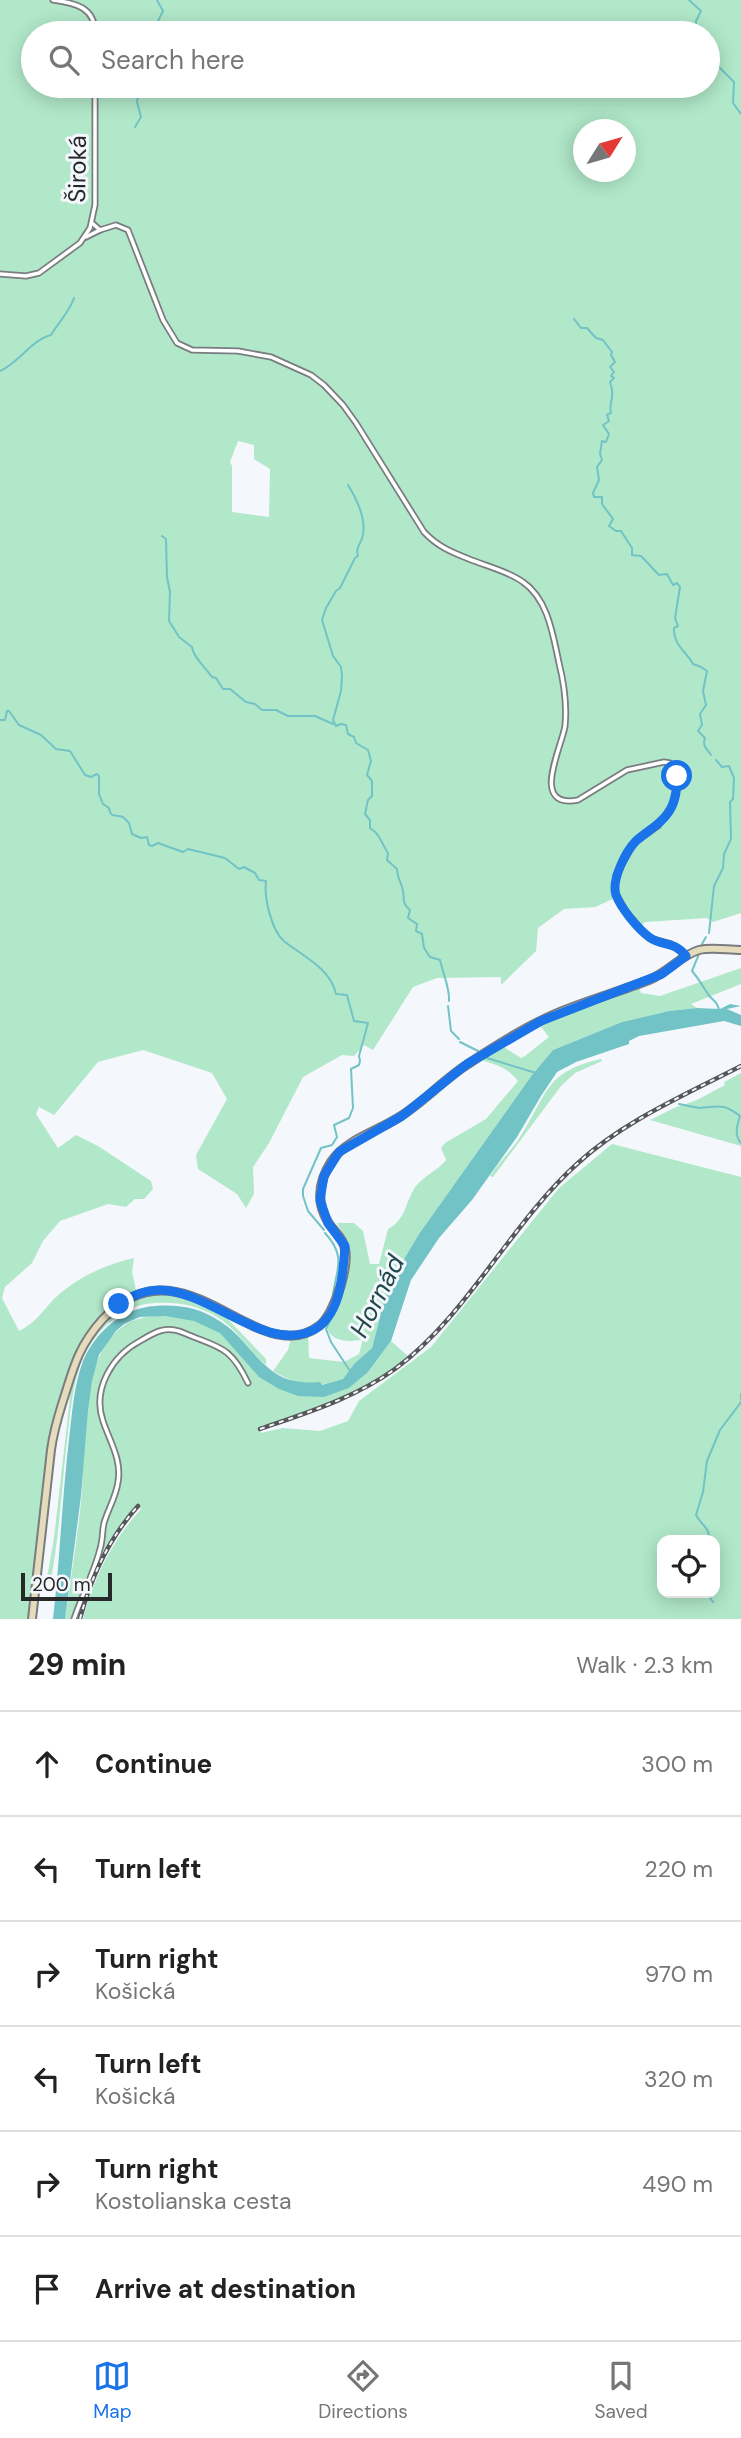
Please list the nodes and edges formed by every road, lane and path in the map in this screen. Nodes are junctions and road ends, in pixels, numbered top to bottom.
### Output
1 (54, 0) edge
2 (92, 21) edge
3 (95, 98) edge
4 (92, 223) junction
5 (100, 230) junction
6 (83, 239) junction
7 (0, 274) edge
8 (741, 950) edge
9 (686, 956) junction
10 (248, 1382) dead end
11 (32, 1619) edge
12 (74, 1619) edge

1 - 2 street
3 - 4 street, Široká
4 - 5 street
4 - 6 street, Široká
5 - 6 street
5 - 9 street
6 - 7 street, Široká
8 - 9 street
9 - 11 street
10 - 12 street

